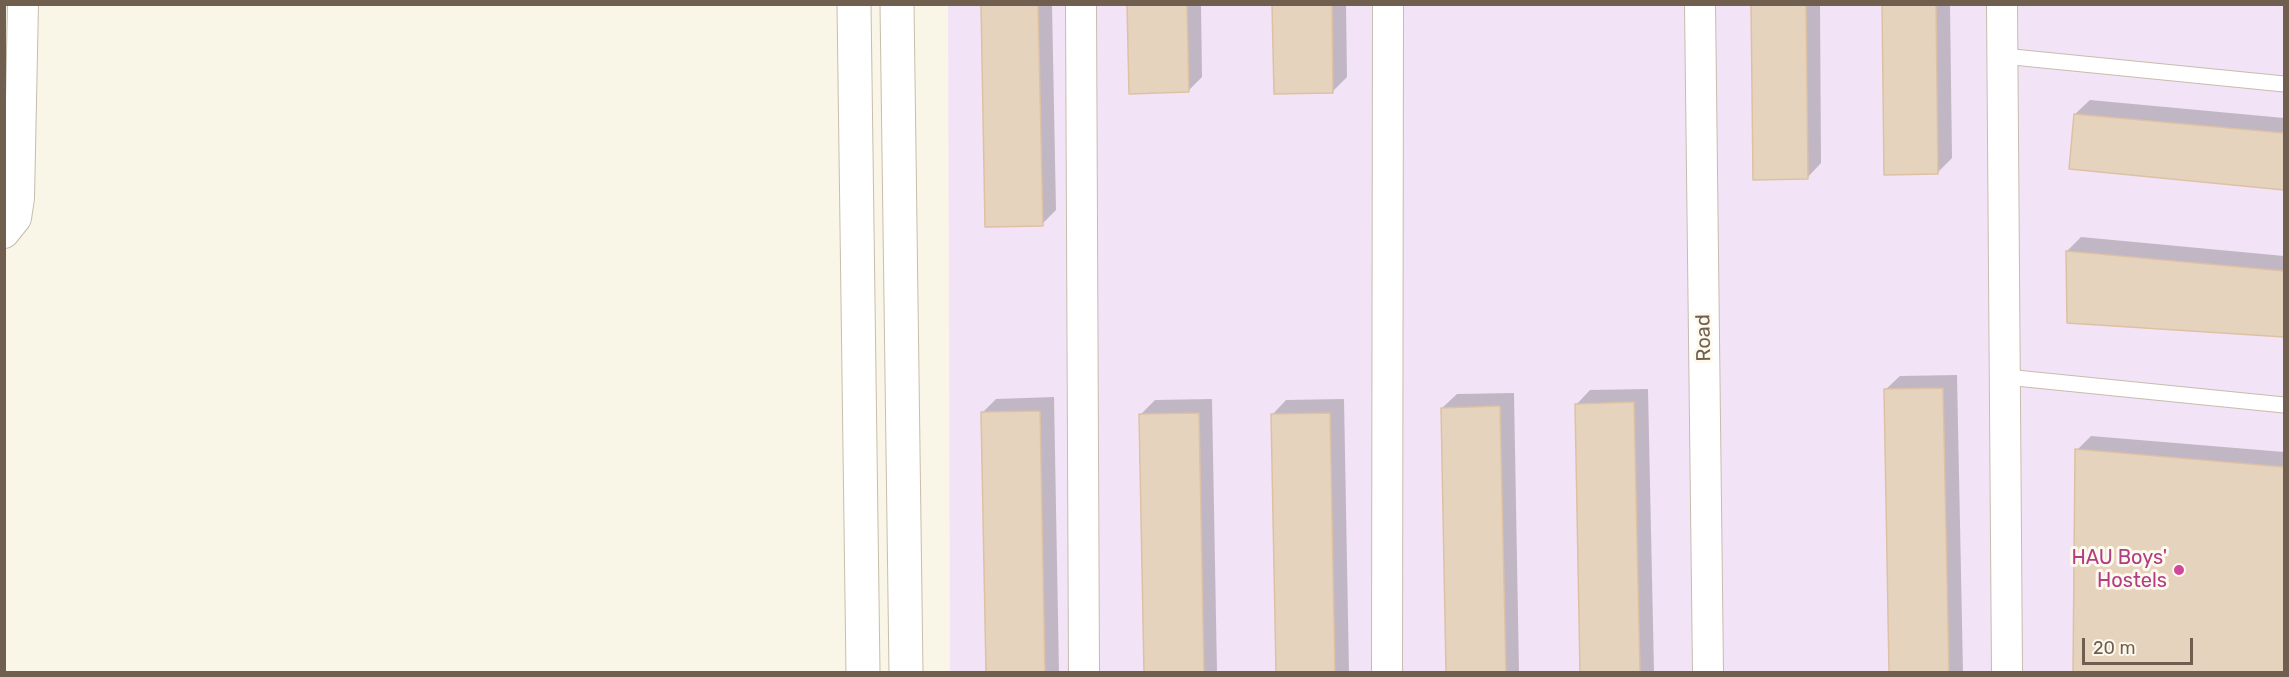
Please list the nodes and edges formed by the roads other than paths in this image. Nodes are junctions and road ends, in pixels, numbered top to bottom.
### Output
1 (22, 4) edge
2 (854, 4) edge
3 (897, 4) edge
4 (1081, 4) edge
5 (1388, 4) edge
6 (1700, 4) edge
7 (2002, 4) edge
8 (2003, 56) junction
9 (2284, 84) edge
10 (4, 233) edge
11 (2006, 376) junction
12 (2284, 405) edge
13 (863, 672) edge
14 (906, 672) edge
15 (1084, 672) edge
16 (1387, 672) edge
17 (1707, 672) edge
18 (2007, 672) edge

1 - 10 street
2 - 13 main road
3 - 14 main road
4 - 15 street
5 - 16 street
6 - 17 street, Road
7 - 8 street
8 - 9 lane
8 - 11 street
11 - 12 lane
11 - 18 street

